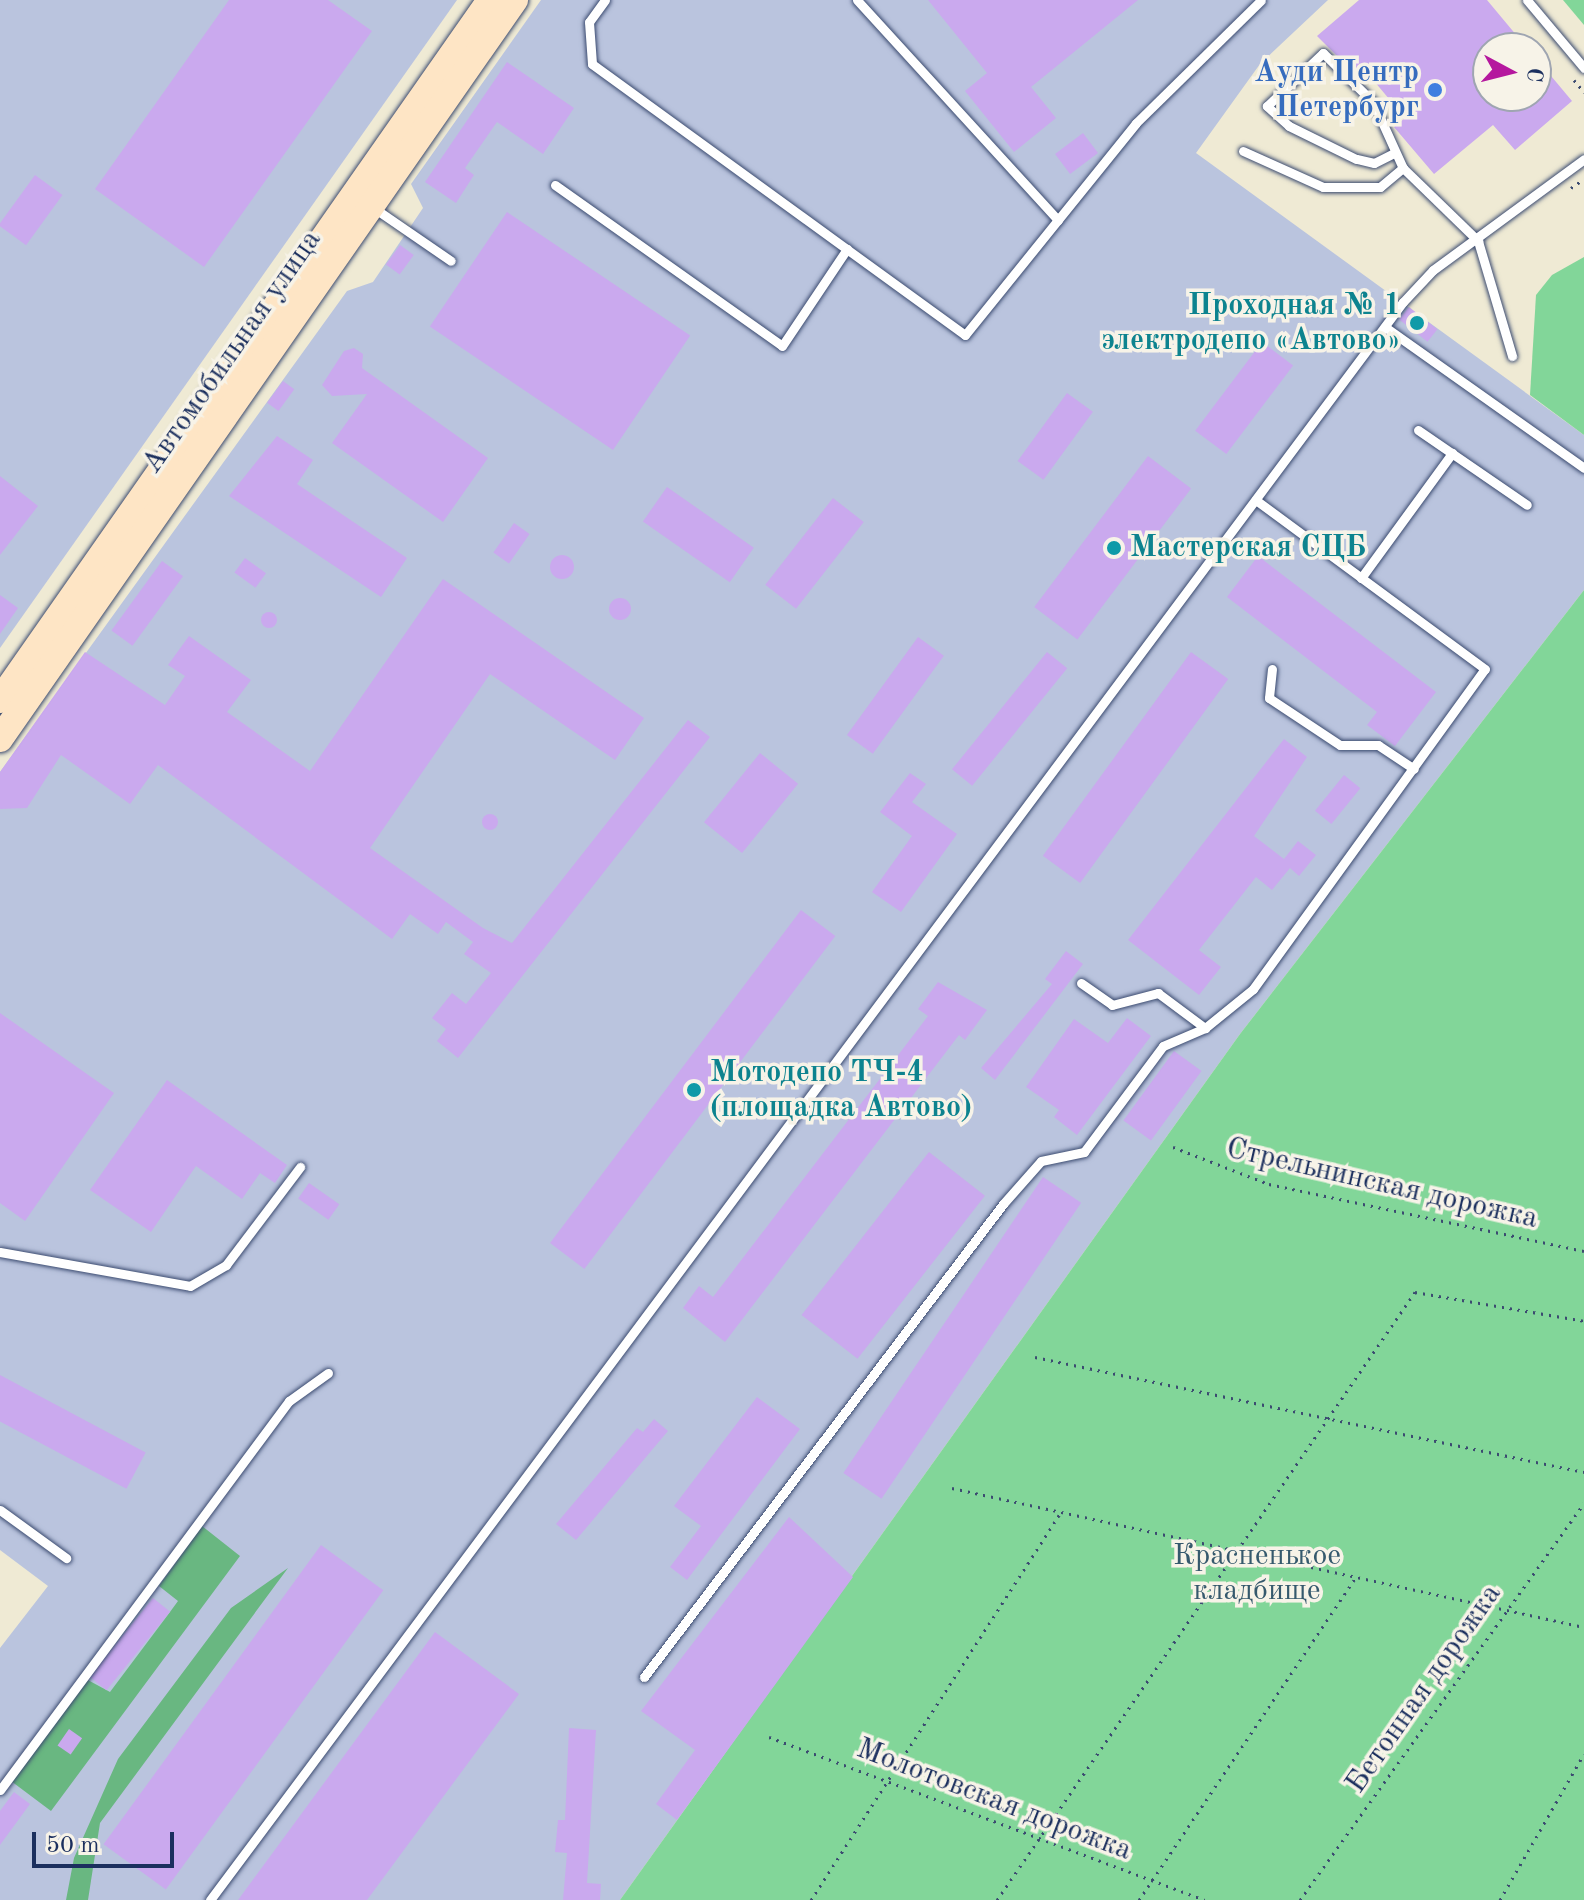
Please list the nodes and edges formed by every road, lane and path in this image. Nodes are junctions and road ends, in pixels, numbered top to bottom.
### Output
1 (490, 0) edge
2 (515, 0) edge
3 (605, 0) edge
4 (857, 0) edge
5 (1261, 0) edge
6 (1527, 0) edge
7 (1584, 68) edge
8 (1243, 151) dead end
9 (1392, 154) junction
10 (1584, 159) edge
11 (1403, 168) junction
12 (555, 185) dead end
13 (371, 206) junction
14 (1058, 220) junction
15 (1478, 241) junction
16 (847, 249) junction
17 (451, 261) dead end
18 (1385, 327) junction
19 (1512, 356) dead end
20 (1418, 430) dead end
21 (1452, 453) junction
22 (1584, 468) edge
23 (1256, 500) junction
24 (1527, 505) dead end
25 (1361, 578) junction
26 (1272, 669) dead end
27 (0, 700) edge
28 (0, 739) edge
29 (1414, 769) junction
30 (1081, 983) dead end
31 (1205, 1028) junction
32 (1173, 1147) dead end
33 (300, 1167) dead end
34 (1584, 1251) edge
35 (0, 1252) edge
36 (1584, 1321) edge
37 (1035, 1357) dead end
38 (328, 1373) dead end
39 (1326, 1418) junction
40 (1584, 1472) edge
41 (952, 1488) dead end
42 (1584, 1503) edge
43 (0, 1510) edge
44 (1060, 1514) junction
45 (1230, 1553) junction
46 (66, 1558) dead end
47 (1355, 1579) junction
48 (1503, 1611) junction
49 (1584, 1627) edge
50 (644, 1677) dead end
51 (769, 1737) dead end
52 (1584, 1754) edge
53 (888, 1781) junction
54 (0, 1790) edge
55 (1039, 1837) junction
56 (1152, 1880) junction
57 (210, 1900) edge
58 (811, 1900) edge
59 (997, 1900) edge
60 (1139, 1900) edge
61 (1204, 1900) edge
62 (1300, 1900) edge
63 (1500, 1900) edge

1 - 27 main road, Автомобильная улица
2 - 13 main road, Автомобильная улица
3 - 16 lane
4 - 14 lane
5 - 14 lane
6 - 7 lane
8 - 11 lane
9 - 9 lane
9 - 11 lane
10 - 15 lane
11 - 15 lane
12 - 16 lane
13 - 17 lane
13 - 28 main road, Автомобильная улица
14 - 16 lane
15 - 18 lane
15 - 19 lane
18 - 22 lane
18 - 23 lane
20 - 21 lane
21 - 24 lane
21 - 25 lane
23 - 25 lane
23 - 57 lane
25 - 29 lane
26 - 29 lane
29 - 31 lane
30 - 31 lane
31 - 50 lane
32 - 34 path, Стрельнинская дорожка
33 - 35 lane
36 - 39 path
37 - 39 path
38 - 54 lane
39 - 40 path
39 - 45 path
41 - 44 path
42 - 48 path, Бетонная дорожка
43 - 46 lane
44 - 45 path
44 - 53 path
45 - 47 path
45 - 55 path
47 - 48 path
47 - 56 path
48 - 49 path
48 - 62 path, Бетонная дорожка
51 - 53 path, Молотовская дорожка
52 - 63 path
53 - 55 path, Молотовская дорожка
53 - 58 path
55 - 56 path, Молотовская дорожка
55 - 59 path
56 - 60 path
56 - 61 path, Молотовская дорожка

